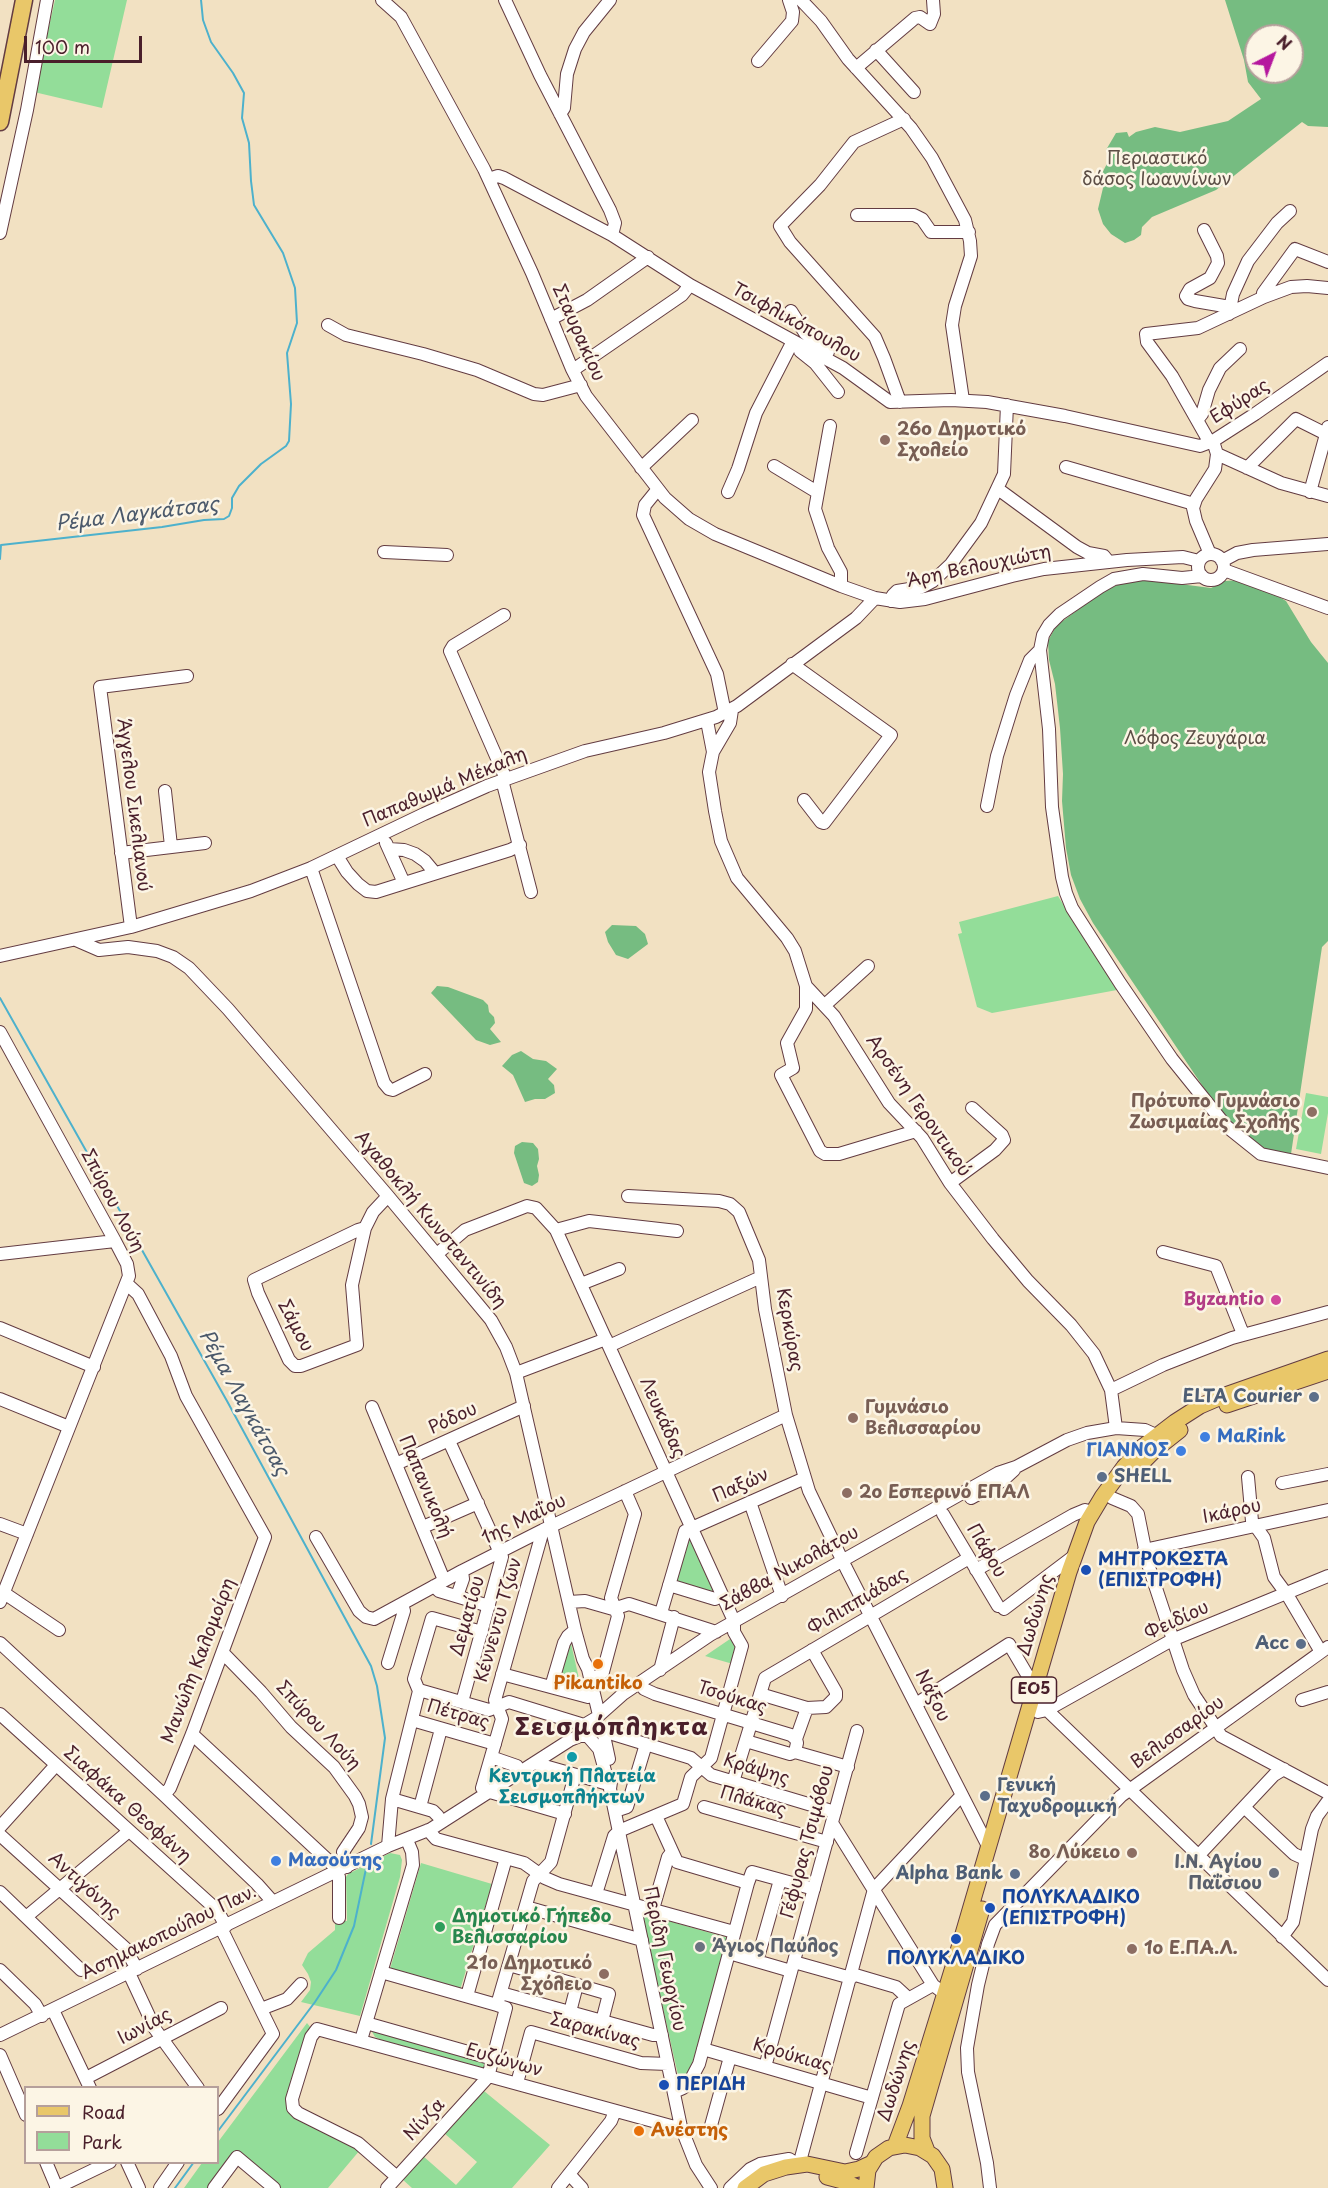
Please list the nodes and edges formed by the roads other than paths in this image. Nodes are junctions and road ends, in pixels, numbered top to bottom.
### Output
1 (24, 0) edge
2 (47, 0) edge
3 (382, 0) edge
4 (505, 0) edge
5 (610, 0) edge
6 (789, 0) edge
7 (801, 0) edge
8 (933, 0) edge
9 (876, 50) junction
10 (758, 61) dead end
11 (856, 68) junction
12 (914, 92) dead end
13 (560, 114) junction
14 (904, 119) junction
15 (0, 122) edge
16 (489, 179) junction
17 (1290, 212) dead end
18 (857, 215) dead end
19 (1204, 230) dead end
20 (969, 232) junction
21 (0, 234) edge
22 (612, 235) junction
23 (648, 256) junction
24 (1328, 262) edge
25 (690, 285) junction
26 (1328, 288) edge
27 (1264, 297) junction
28 (791, 311) dead end
29 (1230, 311) junction
30 (551, 319) junction
31 (328, 325) dead end
32 (793, 341) junction
33 (1240, 349) dead end
34 (1328, 363) edge
35 (573, 370) junction
36 (848, 371) junction
37 (580, 385) junction
38 (838, 392) dead end
39 (963, 400) junction
40 (900, 402) junction
41 (1006, 405) junction
42 (1198, 419) junction
43 (692, 420) dead end
44 (830, 426) dead end
45 (1327, 430) edge
46 (1212, 442) junction
47 (1216, 454) junction
48 (774, 466) dead end
49 (1066, 467) dead end
50 (641, 468) junction
51 (1247, 468) junction
52 (658, 489) junction
53 (998, 489) junction
54 (728, 492) dead end
55 (817, 492) junction
56 (1310, 492) junction
57 (1328, 496) edge
58 (1194, 504) junction
59 (1328, 544) edge
60 (384, 552) dead end
61 (447, 555) dead end
62 (1205, 557) junction
63 (1108, 561) junction
64 (1223, 565) junction
65 (1202, 576) junction
66 (841, 586) junction
67 (875, 598) junction
68 (891, 601) junction
69 (1328, 608) edge
70 (504, 615) dead end
71 (1040, 650) junction
72 (792, 664) junction
73 (187, 676) dead end
74 (728, 711) junction
75 (707, 721) junction
76 (713, 752) junction
77 (504, 779) junction
78 (165, 791) dead end
79 (804, 800) dead end
80 (987, 806) dead end
81 (382, 834) junction
82 (205, 843) dead end
83 (520, 845) junction
84 (171, 846) junction
85 (389, 849) junction
86 (121, 853) junction
87 (337, 856) junction
88 (311, 868) junction
89 (435, 873) junction
90 (404, 883) junction
91 (531, 892) dead end
92 (131, 927) junction
93 (76, 940) junction
94 (0, 956) edge
95 (868, 966) dead end
96 (806, 986) junction
97 (825, 1005) junction
98 (0, 1032) edge
99 (424, 1074) dead end
100 (972, 1108) dead end
101 (916, 1131) junction
102 (1328, 1168) edge
103 (950, 1183) junction
104 (388, 1196) junction
105 (628, 1196) dead end
106 (365, 1228) junction
107 (556, 1230) junction
108 (677, 1231) dead end
109 (115, 1241) junction
110 (1163, 1252) dead end
111 (0, 1254) edge
112 (437, 1254) junction
113 (619, 1269) dead end
114 (761, 1277) junction
115 (127, 1284) junction
116 (581, 1284) junction
117 (1328, 1312) edge
118 (0, 1328) edge
119 (1243, 1334) junction
120 (608, 1343) junction
121 (1328, 1359) edge
122 (94, 1366) junction
123 (1328, 1371) edge
124 (516, 1373) junction
125 (1111, 1390) junction
126 (1, 1402) edge
127 (524, 1406) junction
128 (372, 1407) dead end
129 (786, 1415) junction
130 (69, 1427) junction
131 (1116, 1428) junction
132 (1160, 1438) junction
133 (449, 1441) junction
134 (396, 1464) junction
135 (1016, 1467) junction
136 (666, 1472) junction
137 (1328, 1474) edge
138 (1248, 1477) dead end
139 (805, 1478) junction
140 (1282, 1483) dead end
141 (625, 1491) junction
142 (1112, 1498) junction
143 (750, 1502) junction
144 (477, 1503) junction
145 (1328, 1510) edge
146 (1093, 1512) junction
147 (943, 1514) junction
148 (0, 1524) edge
149 (1255, 1526) junction
150 (423, 1527) junction
151 (547, 1528) junction
152 (692, 1528) junction
153 (27, 1534) junction
154 (316, 1537) dead end
155 (1144, 1550) junction
156 (500, 1551) junction
157 (1074, 1556) junction
158 (969, 1558) junction
159 (845, 1565) junction
160 (976, 1570) junction
161 (462, 1571) junction
162 (1328, 1576) edge
163 (439, 1583) junction
164 (669, 1585) junction
165 (1286, 1593) junction
166 (722, 1594) junction
167 (457, 1596) junction
168 (782, 1596) junction
169 (2, 1597) edge
170 (569, 1602) junction
171 (402, 1604) junction
172 (489, 1606) junction
173 (615, 1608) junction
174 (661, 1613) junction
175 (871, 1616) junction
176 (674, 1617) junction
177 (734, 1625) junction
178 (59, 1630) dead end
179 (575, 1630) junction
180 (482, 1632) junction
181 (717, 1632) junction
182 (1172, 1640) junction
183 (0, 1643) edge
184 (812, 1650) junction
185 (1324, 1650) edge
186 (223, 1653) junction
187 (583, 1659) junction
188 (388, 1663) dead end
189 (660, 1670) junction
190 (502, 1674) junction
191 (591, 1682) junction
192 (551, 1687) junction
193 (1035, 1688) junction
194 (644, 1689) junction
195 (419, 1690) junction
196 (1327, 1693) edge
197 (760, 1694) junction
198 (588, 1697) junction
199 (1302, 1700) dead end
200 (462, 1702) junction
201 (916, 1704) junction
202 (497, 1708) junction
203 (807, 1708) junction
204 (1042, 1708) junction
205 (0, 1714) edge
206 (723, 1715) junction
207 (412, 1720) junction
208 (751, 1723) junction
209 (594, 1727) junction
210 (441, 1728) junction
211 (1216, 1728) junction
212 (857, 1731) dead end
213 (192, 1734) junction
214 (746, 1742) junction
215 (495, 1744) junction
216 (646, 1744) junction
217 (796, 1745) junction
218 (491, 1757) junction
219 (534, 1763) junction
220 (56, 1765) junction
221 (517, 1766) junction
222 (702, 1767) junction
223 (848, 1767) junction
224 (1284, 1769) junction
225 (575, 1775) junction
226 (733, 1782) junction
227 (609, 1786) junction
228 (486, 1790) junction
229 (1129, 1790) junction
230 (1328, 1793) edge
231 (164, 1795) junction
232 (962, 1795) junction
233 (392, 1799) junction
234 (1328, 1801) edge
235 (420, 1807) junction
236 (704, 1807) dead end
237 (1244, 1807) junction
238 (615, 1811) junction
239 (565, 1814) junction
240 (438, 1816) junction
241 (656, 1816) junction
242 (834, 1817) junction
243 (0, 1827) edge
244 (428, 1830) junction
245 (129, 1831) junction
246 (619, 1831) junction
247 (0, 1835) edge
248 (397, 1842) junction
249 (827, 1842) junction
250 (989, 1848) junction
251 (672, 1852) junction
252 (1198, 1856) junction
253 (506, 1858) junction
254 (1305, 1859) junction
255 (346, 1867) junction
256 (538, 1874) junction
257 (780, 1880) junction
258 (748, 1883) junction
259 (60, 1889) junction
260 (814, 1889) junction
261 (874, 1889) junction
262 (596, 1894) junction
263 (2, 1898) edge
264 (273, 1902) junction
265 (634, 1905) junction
266 (526, 1906) junction
267 (653, 1909) junction
268 (26, 1917) junction
269 (339, 1918) dead end
270 (223, 1927) junction
271 (734, 1932) junction
272 (1282, 1937) junction
273 (642, 1940) junction
274 (729, 1953) junction
275 (757, 1962) junction
276 (509, 1965) junction
277 (793, 1967) junction
278 (0, 1970) edge
279 (81, 1970) dead end
280 (133, 1971) junction
281 (381, 1972) junction
282 (851, 1976) junction
283 (1328, 1980) edge
284 (301, 1984) dead end
285 (577, 1985) junction
286 (939, 1989) junction
287 (466, 1996) junction
288 (908, 1998) junction
289 (499, 1999) junction
290 (221, 2008) dead end
291 (261, 2009) junction
292 (570, 2012) junction
293 (47, 2013) junction
294 (602, 2021) junction
295 (366, 2023) junction
296 (0, 2035) edge
297 (662, 2036) junction
298 (162, 2039) junction
299 (361, 2040) junction
300 (703, 2049) junction
301 (0, 2055) edge
302 (730, 2057) junction
303 (493, 2059) junction
304 (668, 2064) junction
305 (765, 2067) junction
306 (489, 2076) junction
307 (88, 2083) edge
308 (517, 2084) junction
309 (821, 2084) junction
310 (197, 2086) edge
311 (674, 2092) junction
312 (872, 2098) junction
313 (219, 2108) edge
314 (24, 2110) edge
315 (615, 2111) junction
316 (681, 2127) junction
317 (710, 2129) dead end
318 (895, 2146) junction
319 (927, 2151) junction
320 (856, 2153) dead end
321 (872, 2163) junction
322 (46, 2164) edge
323 (108, 2164) edge
324 (127, 2164) edge
325 (177, 2164) edge
326 (799, 2165) junction
327 (569, 2174) junction
328 (397, 2177) junction
329 (56, 2188) edge
330 (139, 2188) edge
331 (160, 2188) edge
332 (214, 2188) edge
333 (274, 2188) edge
334 (387, 2188) edge
335 (558, 2188) edge
336 (582, 2188) edge
337 (711, 2188) edge
338 (730, 2188) edge
339 (745, 2188) edge
340 (761, 2188) edge
341 (859, 2188) edge
342 (866, 2188) edge
343 (945, 2188) edge
344 (990, 2188) edge

1 - 15 highway
2 - 21 street
3 - 16 street, Σταυρακίου
4 - 13 street
5 - 13 street
6 - 10 street
7 - 11 street
8 - 9 street
9 - 11 street
9 - 12 street
11 - 14 street
13 - 22 street
14 - 20 street
14 - 40 street
16 - 22 street, Τσιφλικόπουλου
16 - 30 street, Σταυρακίου
17 - 29 street
18 - 20 street
19 - 29 street
20 - 39 street
22 - 23 street, Τσιφλικόπουλου
23 - 25 street, Τσιφλικόπουλου
23 - 30 street
24 - 27 street
25 - 32 street, Τσιφλικόπουλου
25 - 35 street
26 - 27 street
27 - 29 street
28 - 36 street
29 - 42 street
30 - 35 street, Σταυρακίου
31 - 37 street
32 - 36 street, Τσιφλικόπουλου
32 - 38 street
32 - 54 street
33 - 42 street
34 - 46 street, Εφύρας
35 - 37 street, Σταυρακίου
36 - 40 street, Τσιφλικόπουλου
37 - 50 street, Σταυρακίου
39 - 40 street, Τσιφλικόπουλου
39 - 41 street, Τσιφλικόπουλου
41 - 46 street, Τσιφλικόπουλου
41 - 53 street
42 - 46 street
43 - 50 street
44 - 55 street
45 - 51 street
45 - 56 street
46 - 47 street, Εφύρας
47 - 51 street
47 - 58 street, Εφύρας
48 - 55 street
49 - 58 street
50 - 52 street, Σταυρακίου
51 - 56 street
52 - 66 street, Σταυρακίου
52 - 74 street
53 - 63 street
53 - 68 street
55 - 66 street
56 - 57 street
58 - 62 street
59 - 64 street
60 - 61 street
62 - 63 street, Άρη Βελουχιώτη
62 - 64 street
62 - 65 street
63 - 68 street, Άρη Βελουχιώτη
64 - 65 street
64 - 69 street
65 - 71 street
66 - 67 street, Άρη Βελουχιώτη
67 - 68 street, Άρη Βελουχιώτη
67 - 72 street, Παπαθωμά Μέκαλη
70 - 77 street
71 - 80 street
71 - 102 street
72 - 74 street, Παπαθωμά Μέκαλη
72 - 79 street
73 - 86 street, Άγγελου Σικελιανού
74 - 75 street, Παπαθωμά Μέκαλη
74 - 76 street
75 - 76 street, Αρσένη Γεροντικού
75 - 77 street, Παπαθωμά Μέκαλη
76 - 96 street, Αρσένη Γεροντικού
77 - 81 street, Παπαθωμά Μέκαλη
77 - 83 street
78 - 84 street
81 - 85 street
81 - 87 street, Παπαθωμά Μέκαλη
82 - 84 street
83 - 89 street
83 - 91 street
84 - 86 street
85 - 89 street
85 - 90 street
86 - 92 street, Άγγελου Σικελιανού
87 - 88 street, Παπαθωμά Μέκαλη
87 - 90 street
88 - 92 street, Παπαθωμά Μέκαλη
88 - 99 street
89 - 90 street
92 - 93 street, Παπαθωμά Μέκαλη
93 - 94 street, Παπαθωμά Μέκαλη
93 - 104 street, Αγαθοκλή Κωνσταντινίδη
95 - 97 street
96 - 97 street, Αρσένη Γεροντικού
96 - 101 street
97 - 101 street, Αρσένη Γεροντικού
98 - 109 street, Σπύρου Λούη
100 - 103 street
101 - 103 street, Αρσένη Γεροντικού
103 - 125 street, Αρσένη Γεροντικού
104 - 106 street, Σάμου
104 - 112 street, Αγαθοκλή Κωνσταντινίδη
105 - 114 street, Κερκύρας
106 - 106 street, Σάμου
107 - 108 street
107 - 112 street, Λευκάδας
107 - 116 street, Λευκάδας
109 - 111 street
109 - 115 street, Σπύρου Λούη
110 - 119 street
112 - 124 street, Αγαθοκλή Κωνσταντινίδη
113 - 116 street
114 - 120 street
114 - 129 street, Κερκύρας
115 - 122 street
115 - 186 street, Μανώλη Καλομοίρη
116 - 120 street, Λευκάδας
117 - 119 street
118 - 122 street
119 - 125 street
120 - 124 street
120 - 136 street, Λευκάδας
121 - 132 main road, Δωδώνης / ΕΟ5
122 - 130 street
123 - 132 main road, Δωδώνης / ΕΟ5
124 - 127 street, Αγαθοκλή Κωνσταντινίδη
125 - 131 street, Αρσένη Γεροντικού
126 - 130 street
127 - 133 street, Ρόδου
127 - 151 street, Αγαθοκλή Κωνσταντινίδη
128 - 134 street, Παπανικολή
129 - 136 street, 1ης Μαΐου
129 - 139 street, Κερκύρας
130 - 153 street
131 - 132 street, Σάββα Νικολάτου
131 - 135 street, Σάββα Νικολάτου
132 - 142 main road, Δωδώνης / ΕΟ5
132 - 146 main road, Δωδώνης / ΕΟ5
133 - 134 street, Ρόδου
133 - 144 street
134 - 150 street, Παπανικολή
135 - 147 street, Σάββα Νικολάτου
135 - 159 street, Σάββα Νικολάτου
136 - 141 street, 1ης Μαΐου
136 - 152 street, Λευκάδας
137 - 140 street
138 - 149 street
139 - 143 street, Παξών
139 - 159 street, Κερκύρας
141 - 151 street, 1ης Μαΐου
141 - 173 street
142 - 155 street
142 - 204 main road, Δωδώνης / ΕΟ5
143 - 152 street, Παξών
143 - 168 street
144 - 150 street
144 - 156 street
145 - 149 street, Ικάρου
146 - 157 main road, Δωδώνης / ΕΟ5
146 - 160 street
147 - 158 street, Πάφου
147 - 159 street, Σάββα Νικολάτου
148 - 153 street
149 - 155 street, Ικάρου
149 - 165 street
150 - 163 street, Παπανικολή
151 - 156 street, 1ης Μαΐου
151 - 170 street, Αγαθοκλή Κωνσταντινίδη
151 - 190 street, Κέννεντυ Τζων
152 - 164 street
152 - 166 street, Λευκάδας
153 - 169 street
154 - 171 street, 1ης Μαΐου
155 - 182 street
156 - 161 street, 1ης Μαΐου
156 - 172 street, Δεματίου
157 - 160 street, Πάφου
157 - 193 main road, Δωδώνης / ΕΟ5
158 - 160 street, Πάφου
158 - 175 street, Φιλιππιάδας
159 - 168 street, Σάββα Νικολάτου
159 - 175 street, Νάξου
159 - 177 street, Σάββα Νικολάτου
161 - 163 street, 1ης Μαΐου
161 - 167 street
162 - 165 street, Φειδίου
163 - 167 street
163 - 171 street, 1ης Μαΐου
164 - 166 street
164 - 174 street
165 - 182 street, Φειδίου
165 - 185 street
166 - 177 street, Λευκάδας
167 - 172 street
168 - 177 street, Σάββα Νικολάτου
169 - 178 street
170 - 173 street
170 - 179 street, Αγαθοκλή Κωνσταντινίδη
171 - 188 street
172 - 180 street, Δεματίου
173 - 174 street
173 - 191 street
174 - 176 street
175 - 184 street, Φιλιππιάδας
175 - 201 street, Νάξου
176 - 181 street
176 - 189 street
177 - 181 street, Σάββα Νικολάτου
177 - 194 street, Σάββα Νικολάτου
177 - 206 street, Λευκάδας
179 - 187 street, Αγαθοκλή Κωνσταντινίδη
179 - 192 street
180 - 195 street
180 - 200 street, Δεματίου
181 - 189 street, Σάββα Νικολάτου
182 - 204 street, Φειδίου
182 - 211 street
183 - 231 street
184 - 197 street, Φιλιππιάδας
184 - 203 street
185 - 211 street, Βελισσαρίου
186 - 213 street, Μανώλη Καλομοίρη
186 - 255 street, Σπύρου Λούη
187 - 191 street, Αγαθοκλή Κωνσταντινίδη
187 - 198 street, Αγαθοκλή Κωνσταντινίδη
189 - 209 street, Σάββα Νικολάτου
190 - 192 street
190 - 202 street, Κέννεντυ Τζων
191 - 209 street, Αγαθοκλή Κωνσταντινίδη
192 - 198 street
193 - 201 street
193 - 250 main road, Δωδώνης / ΕΟ5
194 - 206 street, Τσούκας
194 - 209 street, Σάββα Νικολάτου
195 - 200 street, Κράψης
195 - 207 street
196 - 199 street
197 - 203 street
197 - 208 street
198 - 209 street, Αγαθοκλή Κωνσταντινίδη
200 - 202 street, Κράψης
201 - 232 street, Νάξου
202 - 209 street, Κράψης
202 - 215 street, Κέννεντυ Τζων
203 - 217 street
204 - 229 street
204 - 319 main road, Δωδώνης / ΕΟ5
205 - 220 street, Σιαφάκα Θεοφάνη
206 - 208 street, Τσούκας
206 - 222 street, Λευκάδας
207 - 210 street, Πέτρας
207 - 233 street
208 - 214 street
208 - 217 street, Τσούκας
209 - 216 street, Κράψης
209 - 219 street
209 - 221 street
209 - 227 street, Περίδη Γεωργίου
210 - 215 street, Πέτρας
210 - 235 street
211 - 224 street
211 - 229 street, Βελισσαρίου
212 - 223 street, Γέφυρας Τσιμόβου
213 - 231 street, Μανώλη Καλομοίρη
213 - 255 street
214 - 217 street, Τσούκας
214 - 226 street
215 - 218 street, Κέννεντυ Τζων
216 - 222 street, Κράψης
216 - 238 street
217 - 223 street, Τσούκας
218 - 221 street
218 - 228 street, Κέννεντυ Τζων
219 - 225 street
219 - 228 street
220 - 243 street
220 - 245 street, Σιαφάκα Θεοφάνη
221 - 228 street
222 - 226 street, Κράψης
222 - 241 street, Λευκάδας
223 - 242 street, Γέφυρας Τσιμόβου
224 - 230 street
224 - 237 street
225 - 227 street
225 - 239 street
226 - 242 street, Κράψης
227 - 238 street, Περίδη Γεωργίου
228 - 239 street
228 - 240 street
228 - 244 street
229 - 252 street
229 - 344 street, Βελισσαρίου
231 - 264 street
232 - 250 street, Νάξου
232 - 261 street
233 - 235 street
233 - 248 street
234 - 254 street
235 - 240 street
236 - 249 street, Πλάκας
237 - 252 street
237 - 254 street
238 - 246 street, Περίδη Γεωργίου
239 - 256 street
240 - 248 street
241 - 246 street, Λευκάδας
241 - 251 street
242 - 249 street, Γέφυρας Τσιμόβου
242 - 261 street
244 - 248 street
244 - 253 street
245 - 259 street
245 - 270 street, Σιαφάκα Θεοφάνη
246 - 262 street
246 - 265 street, Περίδη Γεωργίου
247 - 259 street, Αντιγόνης
248 - 255 street, Ασημακοπούλου Παν.
248 - 281 street
249 - 260 street, Γέφυρας Τσιμόβου
250 - 286 main road, Δωδώνης / ΕΟ5
251 - 258 street
251 - 267 street
252 - 272 street
253 - 256 street
253 - 287 street
254 - 272 street
255 - 264 street, Ασημακοπούλου Παν.
255 - 269 street, Σπύρου Λούη
256 - 262 street
256 - 266 street
257 - 258 street
257 - 260 street
257 - 275 street
258 - 271 street
259 - 268 street
259 - 280 street, Αντιγόνης
260 - 277 street, Γέφυρας Τσιμόβου
261 - 282 street
261 - 286 street
262 - 265 street
263 - 268 street
264 - 270 street, Ασημακοπούλου Παν.
265 - 267 street
265 - 273 street, Περίδη Γεωργίου
266 - 273 street
266 - 276 street
267 - 271 street
268 - 279 street
270 - 280 street, Ασημακοπούλου Παν.
270 - 291 street, Σιαφάκα Θεοφάνη
271 - 274 street
272 - 283 street
273 - 297 street, Περίδη Γεωργίου
274 - 275 street
274 - 300 street
275 - 277 street
276 - 285 street
276 - 289 street
277 - 282 street
277 - 305 street, Γέφυρας Τσιμόβου
278 - 293 street
280 - 293 street, Ασημακοπούλου Παν.
280 - 298 street, Αντιγόνης
281 - 287 street
281 - 295 street
282 - 288 street
282 - 309 street
284 - 291 street
285 - 292 street
285 - 294 street
286 - 288 street
286 - 318 main road, Δωδώνης / ΕΟ5
287 - 289 street
288 - 312 street
289 - 292 street
289 - 303 street
290 - 298 street, Ιωνίας
291 - 313 street, Σιαφάκα Θεοφάνη
292 - 294 street
293 - 296 street, Ασημακοπούλου Παν.
293 - 307 street
294 - 297 street
295 - 299 street
295 - 303 street
297 - 304 street, Περίδη Γεωργίου
298 - 307 street, Ιωνίας
298 - 310 street, Αντιγόνης
299 - 306 street, Ευζώνων
299 - 328 street, Ευζώνων
300 - 302 street, Κρούκιας
300 - 311 street
301 - 314 street
302 - 305 street, Κρούκιας
302 - 317 street
303 - 306 street
304 - 308 street, Σαρακίνας
304 - 311 street, Περίδη Γεωργίου
305 - 309 street, Κρούκιας
306 - 308 street, Ευζώνων
306 - 328 street, Νίνζα
308 - 315 street, Ευζώνων
309 - 312 street, Κρούκιας
309 - 326 street
311 - 316 street, Περίδη Γεωργίου
312 - 320 street
315 - 316 street, Ευζώνων
315 - 327 street
316 - 337 street, Περίδη Γεωργίου
318 - 319 main road, Δωδώνης
318 - 321 main road, Δωδώνης
319 - 343 main road, Δωδώνης / ΕΟ5
321 - 326 main road, Δωδώνης
321 - 342 main road
322 - 329 street
323 - 329 street
324 - 330 street
325 - 331 street
326 - 338 street
326 - 339 main road
327 - 335 street
327 - 336 street
328 - 334 street, Νίνζα
332 - 333 street
340 - 341 main road

